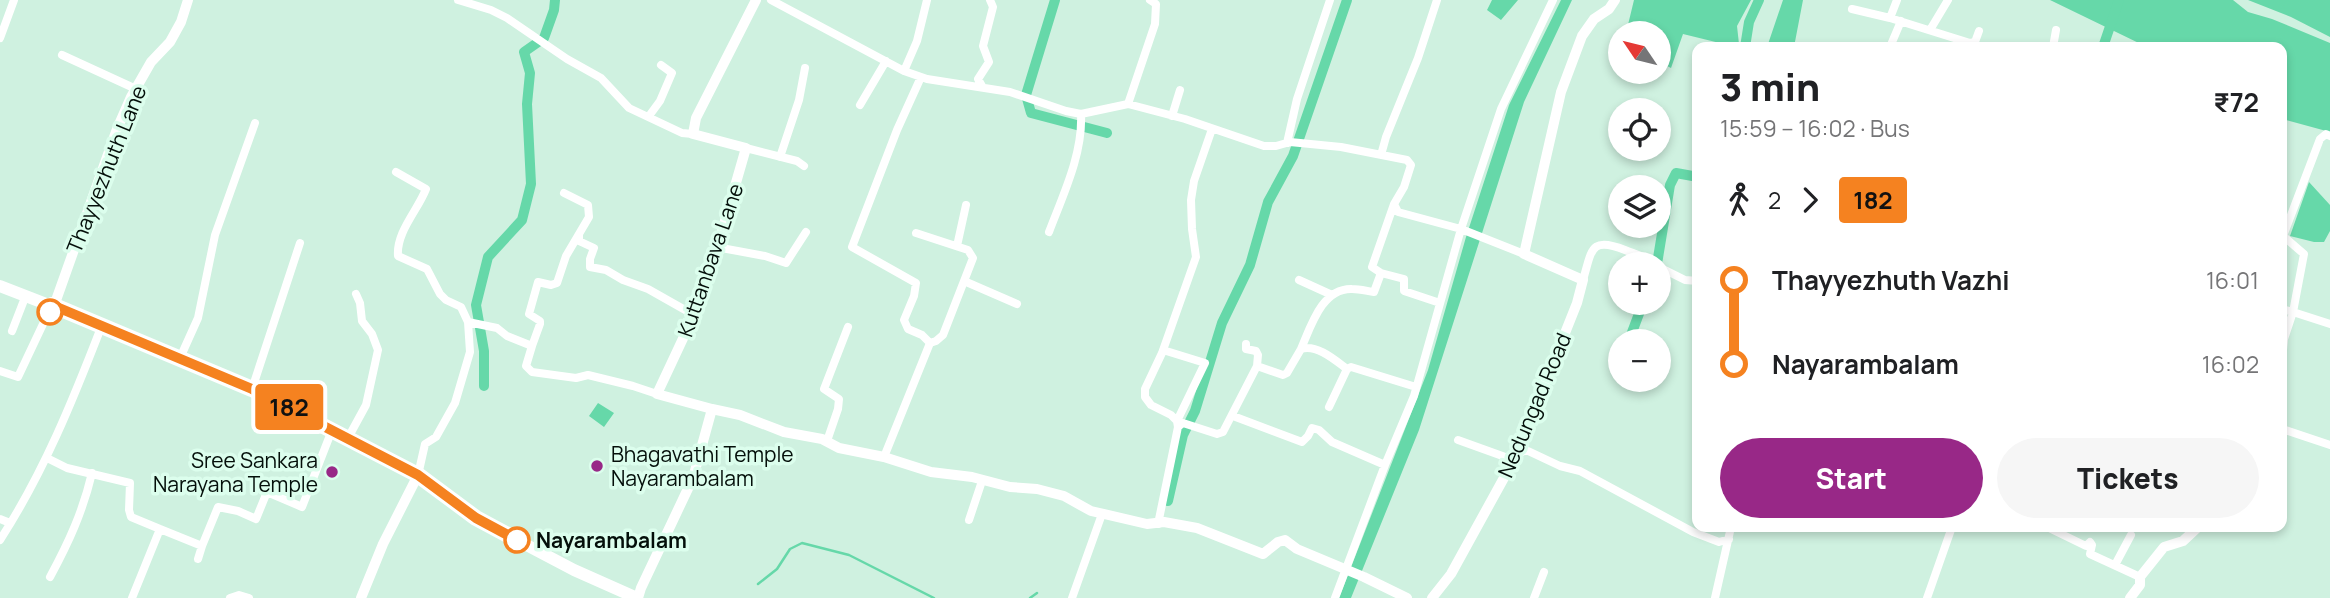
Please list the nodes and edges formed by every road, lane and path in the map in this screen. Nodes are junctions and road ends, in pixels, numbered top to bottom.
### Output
1 (14, 0) edge
2 (188, 0) edge
3 (458, 0) edge
4 (756, 0) edge
5 (771, 0) edge
6 (927, 0) edge
7 (990, 0) edge
8 (1150, 0) edge
9 (1330, 0) edge
10 (1437, 0) edge
11 (1553, 0) edge
12 (1615, 0) edge
13 (1897, 0) edge
14 (1948, 0) edge
15 (475, 2) edge
16 (1852, 9) dead end
17 (1890, 18) junction
18 (1901, 21) junction
19 (1930, 30) junction
20 (2056, 30) dead end
21 (1979, 31) dead end
22 (0, 38) edge
23 (1892, 42) edge
24 (1967, 42) edge
25 (1975, 42) edge
26 (2054, 42) edge
27 (62, 55) dead end
28 (886, 61) junction
29 (661, 65) dead end
30 (805, 68) dead end
31 (904, 71) junction
32 (921, 77) junction
33 (982, 86) junction
34 (136, 89) junction
35 (1180, 90) dead end
36 (1128, 104) junction
37 (860, 105) dead end
38 (1081, 114) junction
39 (649, 116) junction
40 (1172, 116) junction
41 (255, 123) dead end
42 (1212, 129) junction
43 (693, 134) junction
44 (2330, 135) edge
45 (1288, 143) junction
46 (747, 148) junction
47 (1381, 155) junction
48 (780, 157) junction
49 (804, 166) dead end
50 (396, 172) dead end
51 (564, 193) dead end
52 (1394, 204) junction
53 (966, 205) dead end
54 (2287, 226) edge
55 (1461, 229) junction
56 (806, 232) dead end
57 (1049, 232) dead end
58 (916, 233) dead end
59 (579, 235) junction
60 (2287, 239) edge
61 (300, 243) dead end
62 (957, 246) junction
63 (716, 247) junction
64 (1627, 252) edge
65 (1524, 254) junction
66 (1671, 272) edge
67 (1381, 273) junction
68 (1299, 280) dead end
69 (1583, 280) junction
70 (964, 281) junction
71 (1692, 281) edge
72 (0, 286) edge
73 (356, 294) dead end
74 (26, 295) junction
75 (1332, 295) junction
76 (1440, 303) junction
77 (1017, 304) dead end
78 (53, 306) junction
79 (2287, 311) edge
80 (2294, 313) junction
81 (694, 315) junction
82 (471, 323) junction
83 (2330, 324) edge
84 (102, 325) junction
85 (848, 327) dead end
86 (12, 331) dead end
87 (2287, 331) edge
88 (930, 343) junction
89 (1246, 344) dead end
90 (532, 346) junction
91 (1163, 349) junction
92 (1301, 349) junction
93 (180, 358) junction
94 (1257, 366) junction
95 (1347, 369) junction
96 (0, 371) edge
97 (1416, 387) junction
98 (252, 389) junction
99 (656, 394) junction
100 (1329, 407) dead end
101 (712, 409) junction
102 (1233, 416) junction
103 (1183, 424) junction
104 (332, 430) junction
105 (2287, 431) edge
106 (348, 438) junction
107 (1458, 440) dead end
108 (827, 441) junction
109 (2330, 445) edge
110 (1516, 456) junction
111 (884, 457) junction
112 (47, 458) junction
113 (1385, 465) junction
114 (92, 472) junction
115 (418, 475) junction
116 (982, 481) junction
117 (1102, 514) junction
118 (0, 519) edge
119 (969, 520) dead end
120 (10, 523) junction
121 (1158, 524) junction
122 (159, 529) junction
123 (1692, 530) edge
124 (1695, 532) edge
125 (1730, 532) edge
126 (1950, 532) edge
127 (2057, 532) edge
128 (2193, 532) edge
129 (2131, 535) dead end
130 (1729, 539) junction
131 (0, 540) edge
132 (202, 546) junction
133 (198, 559) dead end
134 (2115, 565) junction
135 (1346, 570) junction
136 (1544, 572) dead end
137 (50, 577) dead end
138 (2140, 577) junction
139 (132, 598) edge
140 (230, 598) edge
141 (249, 598) edge
142 (361, 598) edge
143 (638, 598) edge
144 (1072, 598) edge
145 (1335, 598) edge
146 (1407, 598) edge
147 (1432, 598) edge
148 (1534, 598) edge
149 (1715, 598) edge
150 (1927, 598) edge
151 (2130, 598) edge

1 - 22 street
2 - 34 street, Thayyezhuth Lane
3 - 15 street
4 - 43 street
5 - 28 street
6 - 31 street
7 - 33 street
8 - 36 street
9 - 45 street
10 - 47 street
11 - 55 street
12 - 65 street
13 - 17 street
14 - 19 street
15 - 39 street
16 - 17 street
17 - 18 street
18 - 19 street
18 - 23 street
19 - 24 street
20 - 26 street
21 - 25 street
27 - 34 street
28 - 31 street
28 - 37 street
29 - 39 street
30 - 48 street
31 - 32 street
32 - 33 street
32 - 88 street
33 - 38 street
34 - 78 street, Thayyezhuth Lane
35 - 40 street
36 - 38 street
36 - 40 street
38 - 57 street
39 - 43 street
40 - 42 street
41 - 93 street
42 - 45 street
42 - 91 street
43 - 46 street
44 - 54 street
45 - 47 street
46 - 48 street
46 - 63 street, Kuttanbava Lane
47 - 52 street
48 - 49 street
50 - 82 street
51 - 59 street
52 - 55 street
52 - 67 street
53 - 62 street
55 - 65 street
55 - 76 street
56 - 63 street
58 - 62 street
59 - 81 street
59 - 90 street
60 - 80 street
61 - 98 street
62 - 70 street
63 - 81 street, Kuttanbava Lane
64 - 69 street, Nedungad Road
65 - 69 street
66 - 71 street, Nedungad Road
67 - 75 street
67 - 76 street
68 - 75 street
69 - 110 street, Nedungad Road
70 - 77 street
70 - 88 street
72 - 74 main road
73 - 106 street
74 - 78 main road
74 - 86 street
75 - 92 street
76 - 97 street
78 - 84 main road
78 - 96 street
79 - 80 street
80 - 83 street
80 - 87 street
81 - 99 street, Kuttanbava Lane
82 - 90 street
82 - 115 street
84 - 93 main road
84 - 112 street
85 - 108 street
88 - 111 street
89 - 94 street
90 - 99 street
91 - 103 street
91 - 103 street
92 - 94 street
92 - 95 street
93 - 98 main road
94 - 102 street
95 - 97 street
95 - 100 street
97 - 113 street
98 - 104 main road
99 - 101 street
101 - 108 street
101 - 143 street
102 - 103 street
102 - 113 street
103 - 121 street
104 - 106 main road
104 - 132 street
105 - 109 street
106 - 115 main road
107 - 110 street
108 - 111 street
110 - 123 street
110 - 147 street, Nedungad Road
111 - 116 street
112 - 114 street
112 - 120 street
113 - 135 street
114 - 122 street
114 - 137 street
115 - 142 street
115 - 143 main road
116 - 117 street
116 - 119 street
117 - 121 street
117 - 144 street
118 - 120 street
120 - 131 street
121 - 135 street
122 - 132 street
122 - 139 street
124 - 130 street
125 - 130 street
126 - 150 street
127 - 134 street
128 - 138 street
129 - 134 street
130 - 149 street
132 - 133 street
134 - 138 street
135 - 145 street
135 - 146 street
136 - 148 street
138 - 151 street
140 - 141 street

